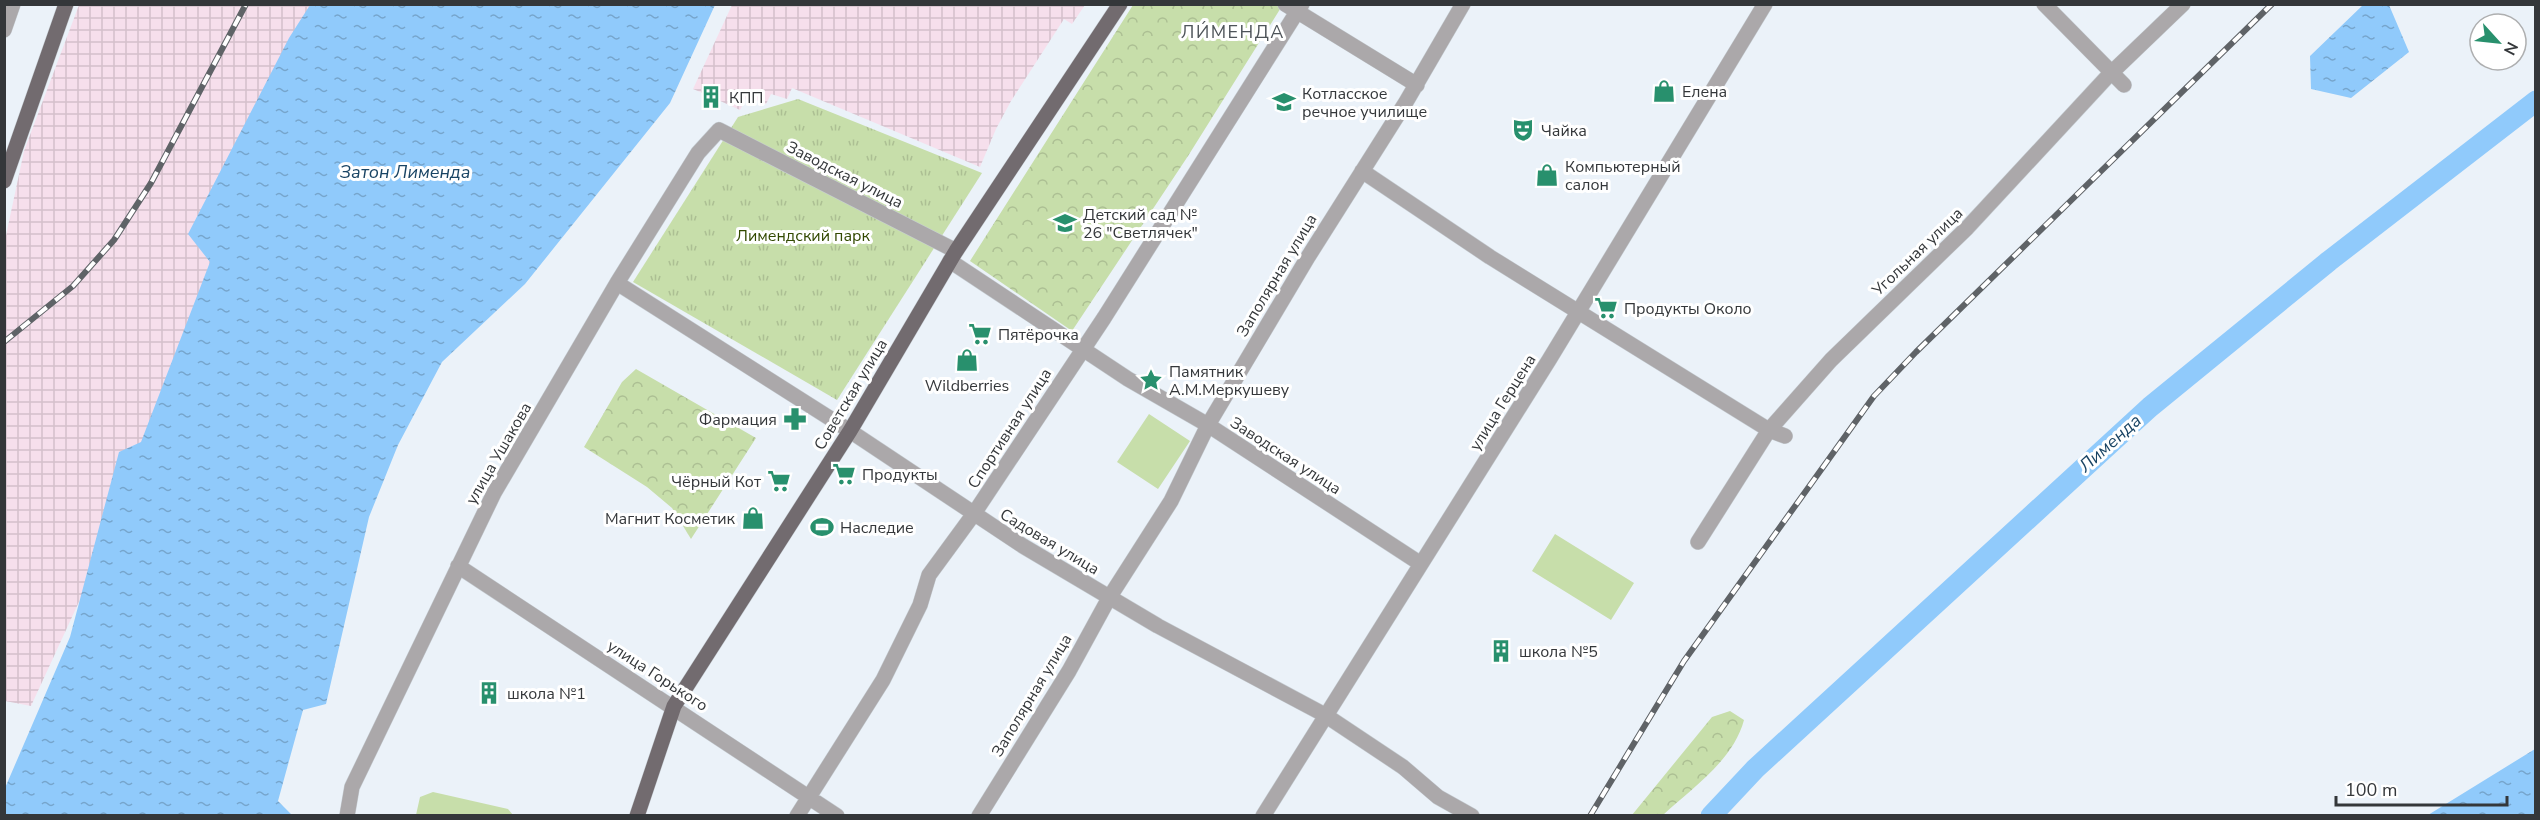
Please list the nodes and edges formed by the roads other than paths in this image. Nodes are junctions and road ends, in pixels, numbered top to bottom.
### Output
1 (13, 4) edge
2 (66, 4) edge
3 (1120, 4) edge
4 (1463, 4) edge
5 (1765, 4) edge
6 (2044, 4) edge
7 (2183, 4) edge
8 (1295, 7) edge
9 (4, 30) edge
10 (2112, 72) junction
11 (1417, 84) junction
12 (2124, 85) dead end
13 (719, 130) joint
14 (1362, 171) junction
15 (4, 181) edge
16 (953, 256) junction
17 (617, 283) junction
18 (1579, 310) junction
19 (1082, 349) junction
20 (1208, 425) junction
21 (1769, 430) junction
22 (850, 431) junction
23 (1785, 436) dead end
24 (973, 515) junction
25 (1698, 542) dead end
26 (1420, 564) junction
27 (458, 566) junction
28 (1109, 598) junction
29 (674, 706) junction
30 (1325, 715) junction
31 (809, 796) junction
32 (347, 816) edge
33 (637, 816) edge
34 (797, 816) edge
35 (837, 816) edge
36 (979, 816) edge
37 (1263, 816) edge
38 (1472, 816) edge

1 - 9 street
2 - 15 main road
3 - 16 main road, Советская улица
4 - 11 street, Заполярная улица
5 - 18 street, улица Герцена
6 - 10 street
7 - 10 street, Угольная улица
8 - 11 street
8 - 19 street, Спортивная улица
10 - 12 street
10 - 21 street, Угольная улица
11 - 14 street, Заполярная улица
13 - 16 street, Заводская улица
13 - 17 street, улица Ушакова
14 - 18 street
14 - 20 street, Заполярная улица
16 - 19 street, Заводская улица
16 - 22 main road, Советская улица
17 - 22 street, Садовая улица
17 - 27 street, улица Ушакова
18 - 21 street
18 - 26 street, улица Герцена
19 - 20 street, Заводская улица
19 - 24 street, Спортивная улица
20 - 26 street, Заводская улица
20 - 28 street, Заполярная улица
21 - 23 street
21 - 25 street, Угольная улица
22 - 24 street, Садовая улица
22 - 29 main road, Советская улица
24 - 28 street, Садовая улица
24 - 31 street, Спортивная улица
26 - 30 street, улица Герцена
27 - 29 street, улица Горького
27 - 32 street, улица Ушакова
28 - 30 street, Садовая улица
28 - 36 street, Заполярная улица
29 - 31 street, улица Горького
29 - 33 main road, Советская улица
30 - 37 street, улица Герцена
30 - 38 street, Садовая улица
31 - 34 street, Спортивная улица
31 - 35 street, улица Горького

